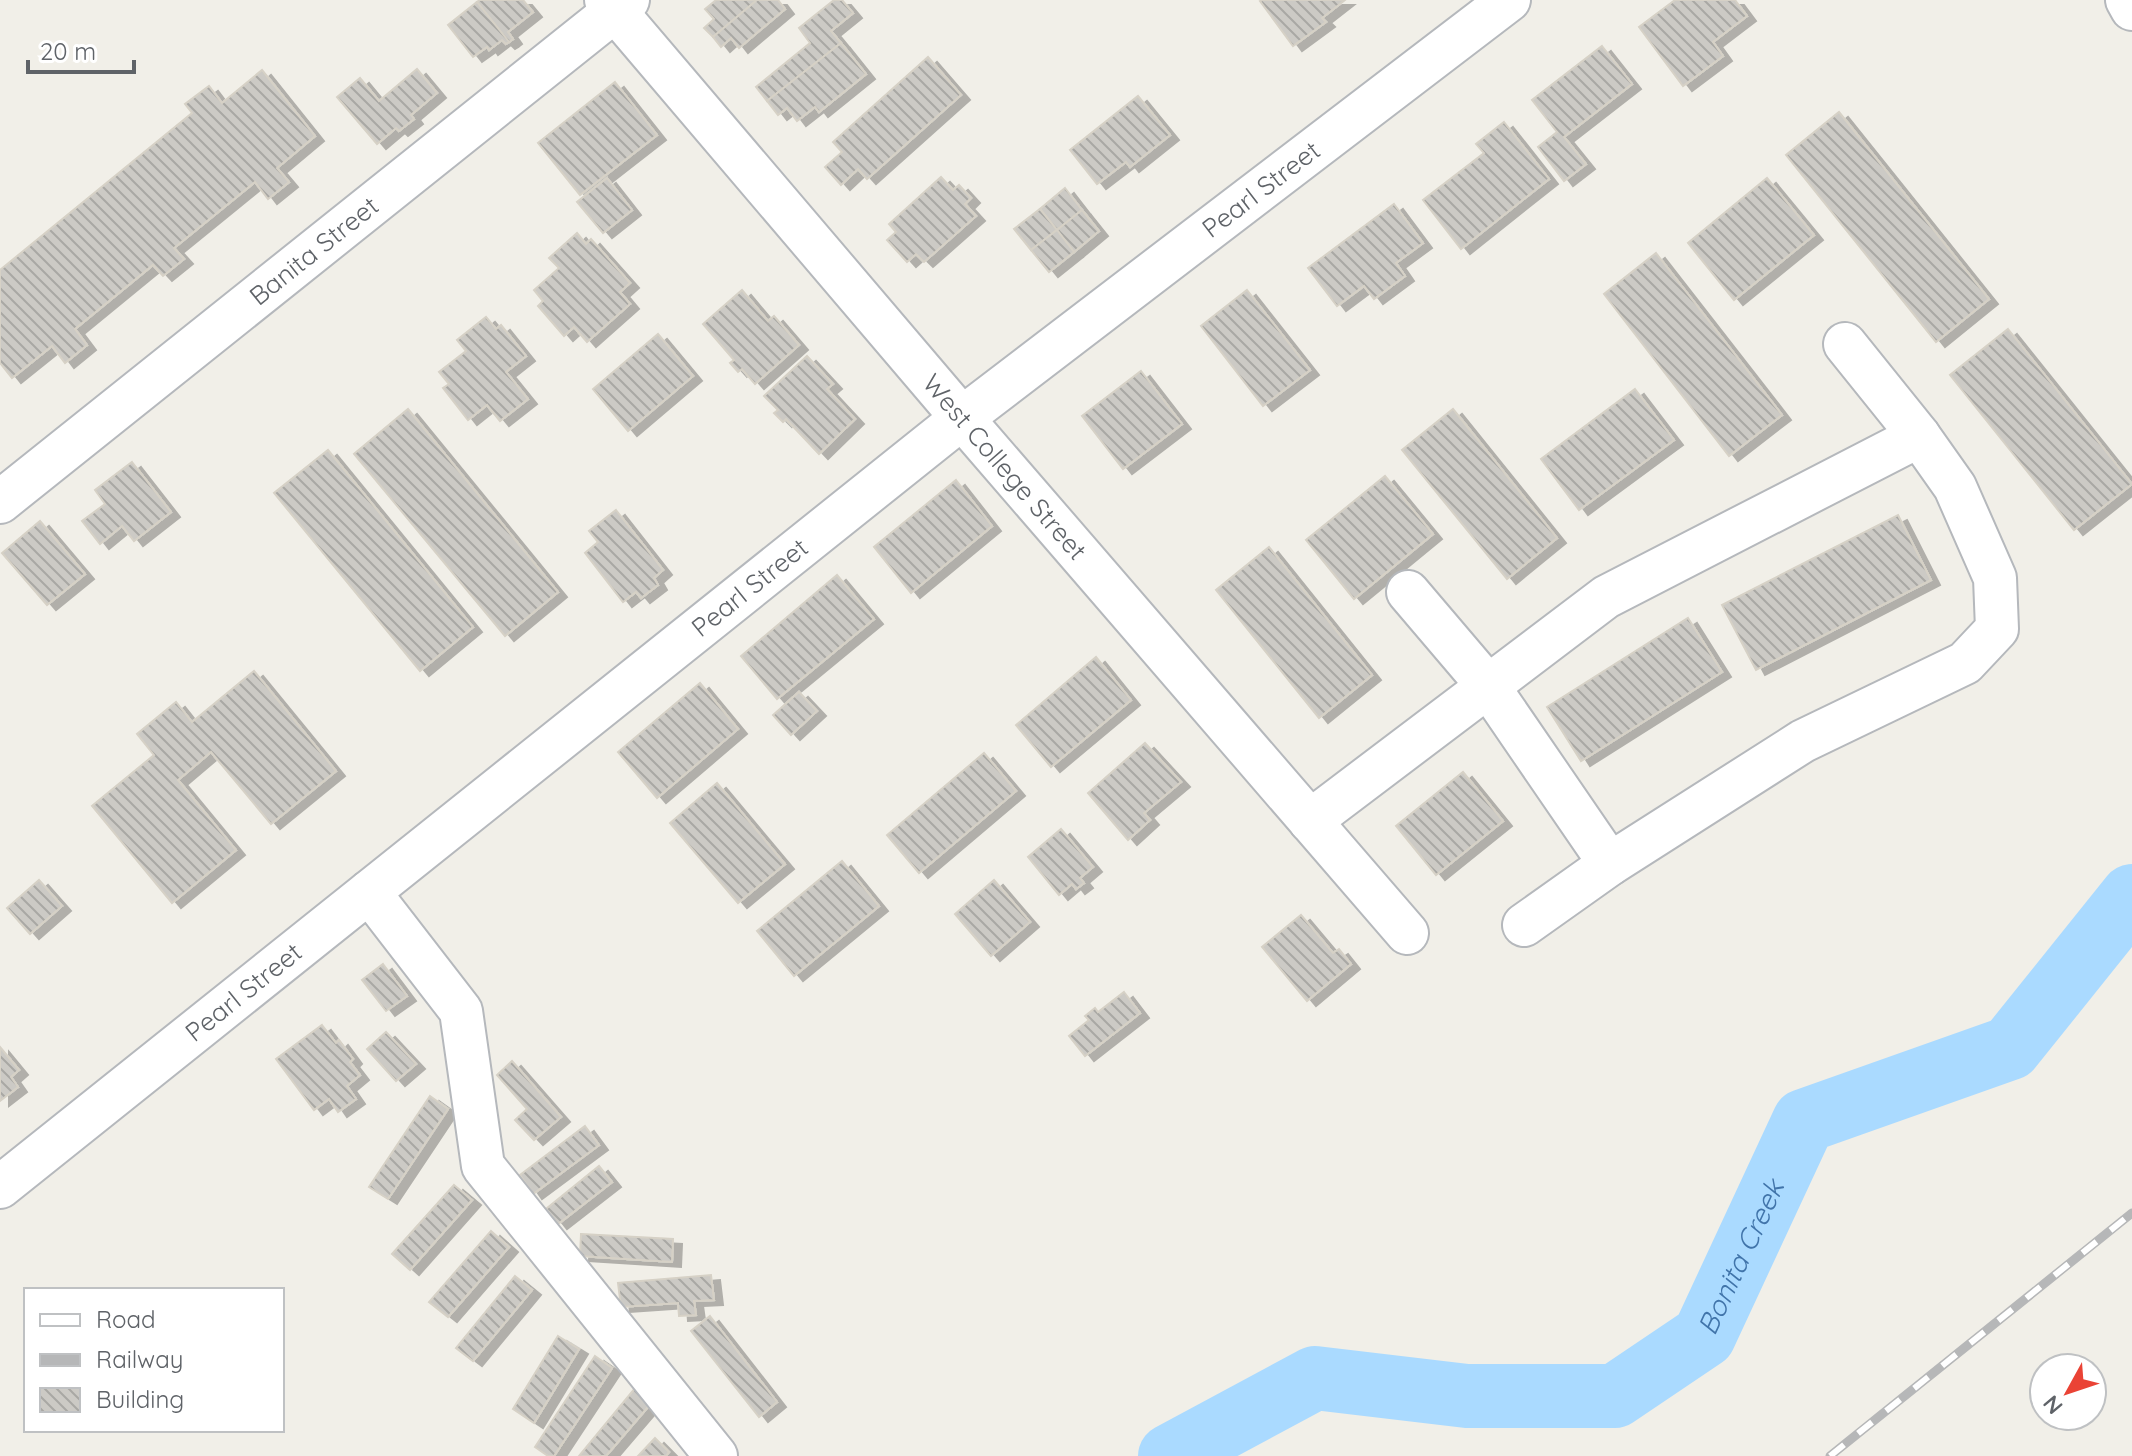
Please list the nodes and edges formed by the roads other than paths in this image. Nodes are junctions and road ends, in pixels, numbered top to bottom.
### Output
1 (1509, 0) edge
2 (2127, 0) edge
3 (616, 3) edge
4 (2132, 9) edge
5 (1845, 344) dead end
6 (962, 418) junction
7 (1919, 436) junction
8 (0, 502) edge
9 (1408, 592) dead end
10 (1488, 686) junction
11 (1310, 821) junction
12 (1610, 864) junction
13 (369, 892) junction
14 (1524, 925) dead end
15 (1407, 933) dead end
16 (0, 1187) edge
17 (716, 1456) edge

1 - 6 street, Pearl Street
2 - 4 street
3 - 6 street, West College Street
3 - 8 street, Banita Street
5 - 7 street
6 - 11 street, West College Street
6 - 13 street, Pearl Street
7 - 10 street
7 - 12 street
9 - 10 street
10 - 11 street
10 - 12 street
11 - 15 street, West College Street
12 - 14 street
13 - 16 street, Pearl Street
13 - 17 street

